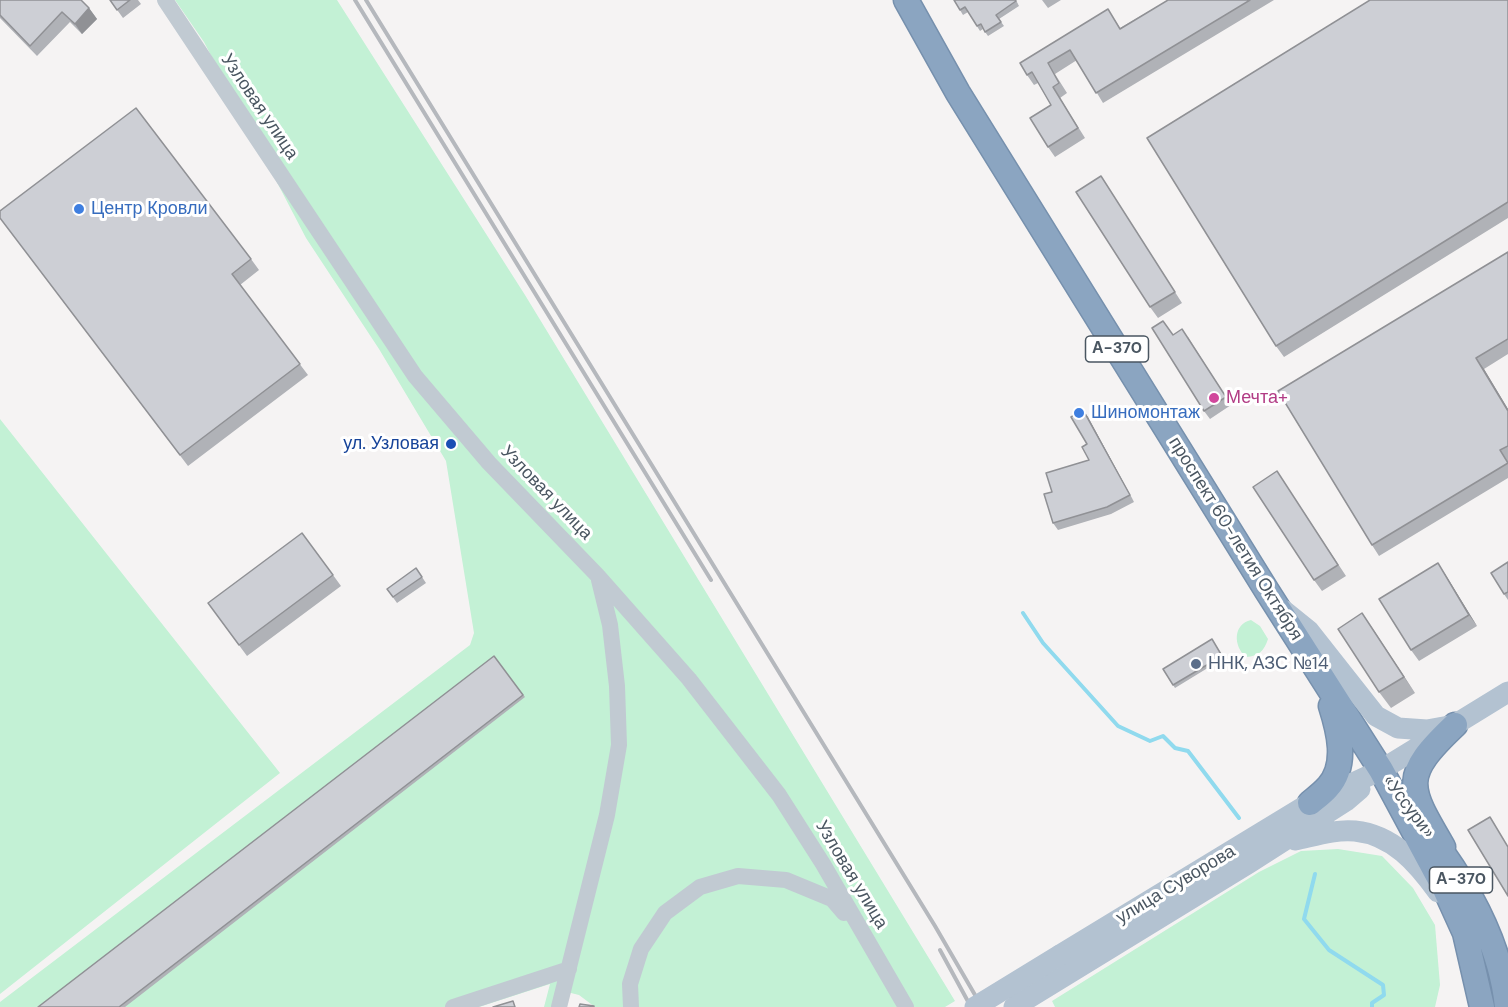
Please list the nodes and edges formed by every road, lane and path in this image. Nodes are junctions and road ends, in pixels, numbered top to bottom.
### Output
1 (165, 0) edge
2 (894, 0) edge
3 (906, 0) edge
4 (958, 93) junction
5 (598, 576) junction
6 (1275, 604) junction
7 (1320, 675) junction
8 (1508, 692) edge
9 (1455, 725) junction
10 (1381, 770) junction
11 (1310, 803) junction
12 (815, 852) junction
13 (1249, 863) junction
14 (1458, 873) junction
15 (786, 880) junction
16 (1456, 915) junction
17 (876, 952) junction
18 (1065, 964) junction
19 (569, 969) junction
20 (453, 1007) edge
21 (559, 1007) edge
22 (631, 1007) edge
23 (906, 1007) edge
24 (975, 1007) edge
25 (1014, 1007) edge
26 (1482, 1007) edge
27 (1507, 1007) edge

1 - 5 street, Узловая улица
2 - 4 highway, проспект 60-летия Октября / А-370
3 - 4 highway, проспект 60-летия Октября / А-370
4 - 6 highway, проспект 60-летия Октября / А-370
5 - 12 street, Узловая улица
5 - 19 street
6 - 7 highway, проспект 60-летия Октября / А-370
6 - 9 main road
7 - 10 highway, проспект 60-летия Октября / А-370
7 - 11 highway
8 - 9 main road, улица Суворова
9 - 10 main road, улица Суворова
9 - 14 highway
10 - 11 main road, улица Суворова
10 - 13 main road, улица Суворова
10 - 14 highway, «Уссури» / А-370
10 - 16 highway, «Уссури» / А-370
11 - 18 main road, улица Суворова
12 - 15 street
12 - 17 street, Узловая улица
13 - 16 main road
13 - 18 main road, улица Суворова
14 - 27 highway, «Уссури» / А-370
15 - 17 street
15 - 22 street
16 - 26 highway, «Уссури» / А-370
17 - 23 street, Узловая улица
18 - 24 main road, улица Суворова, bridge
18 - 25 main road, улица Суворова
19 - 20 street
19 - 21 street

